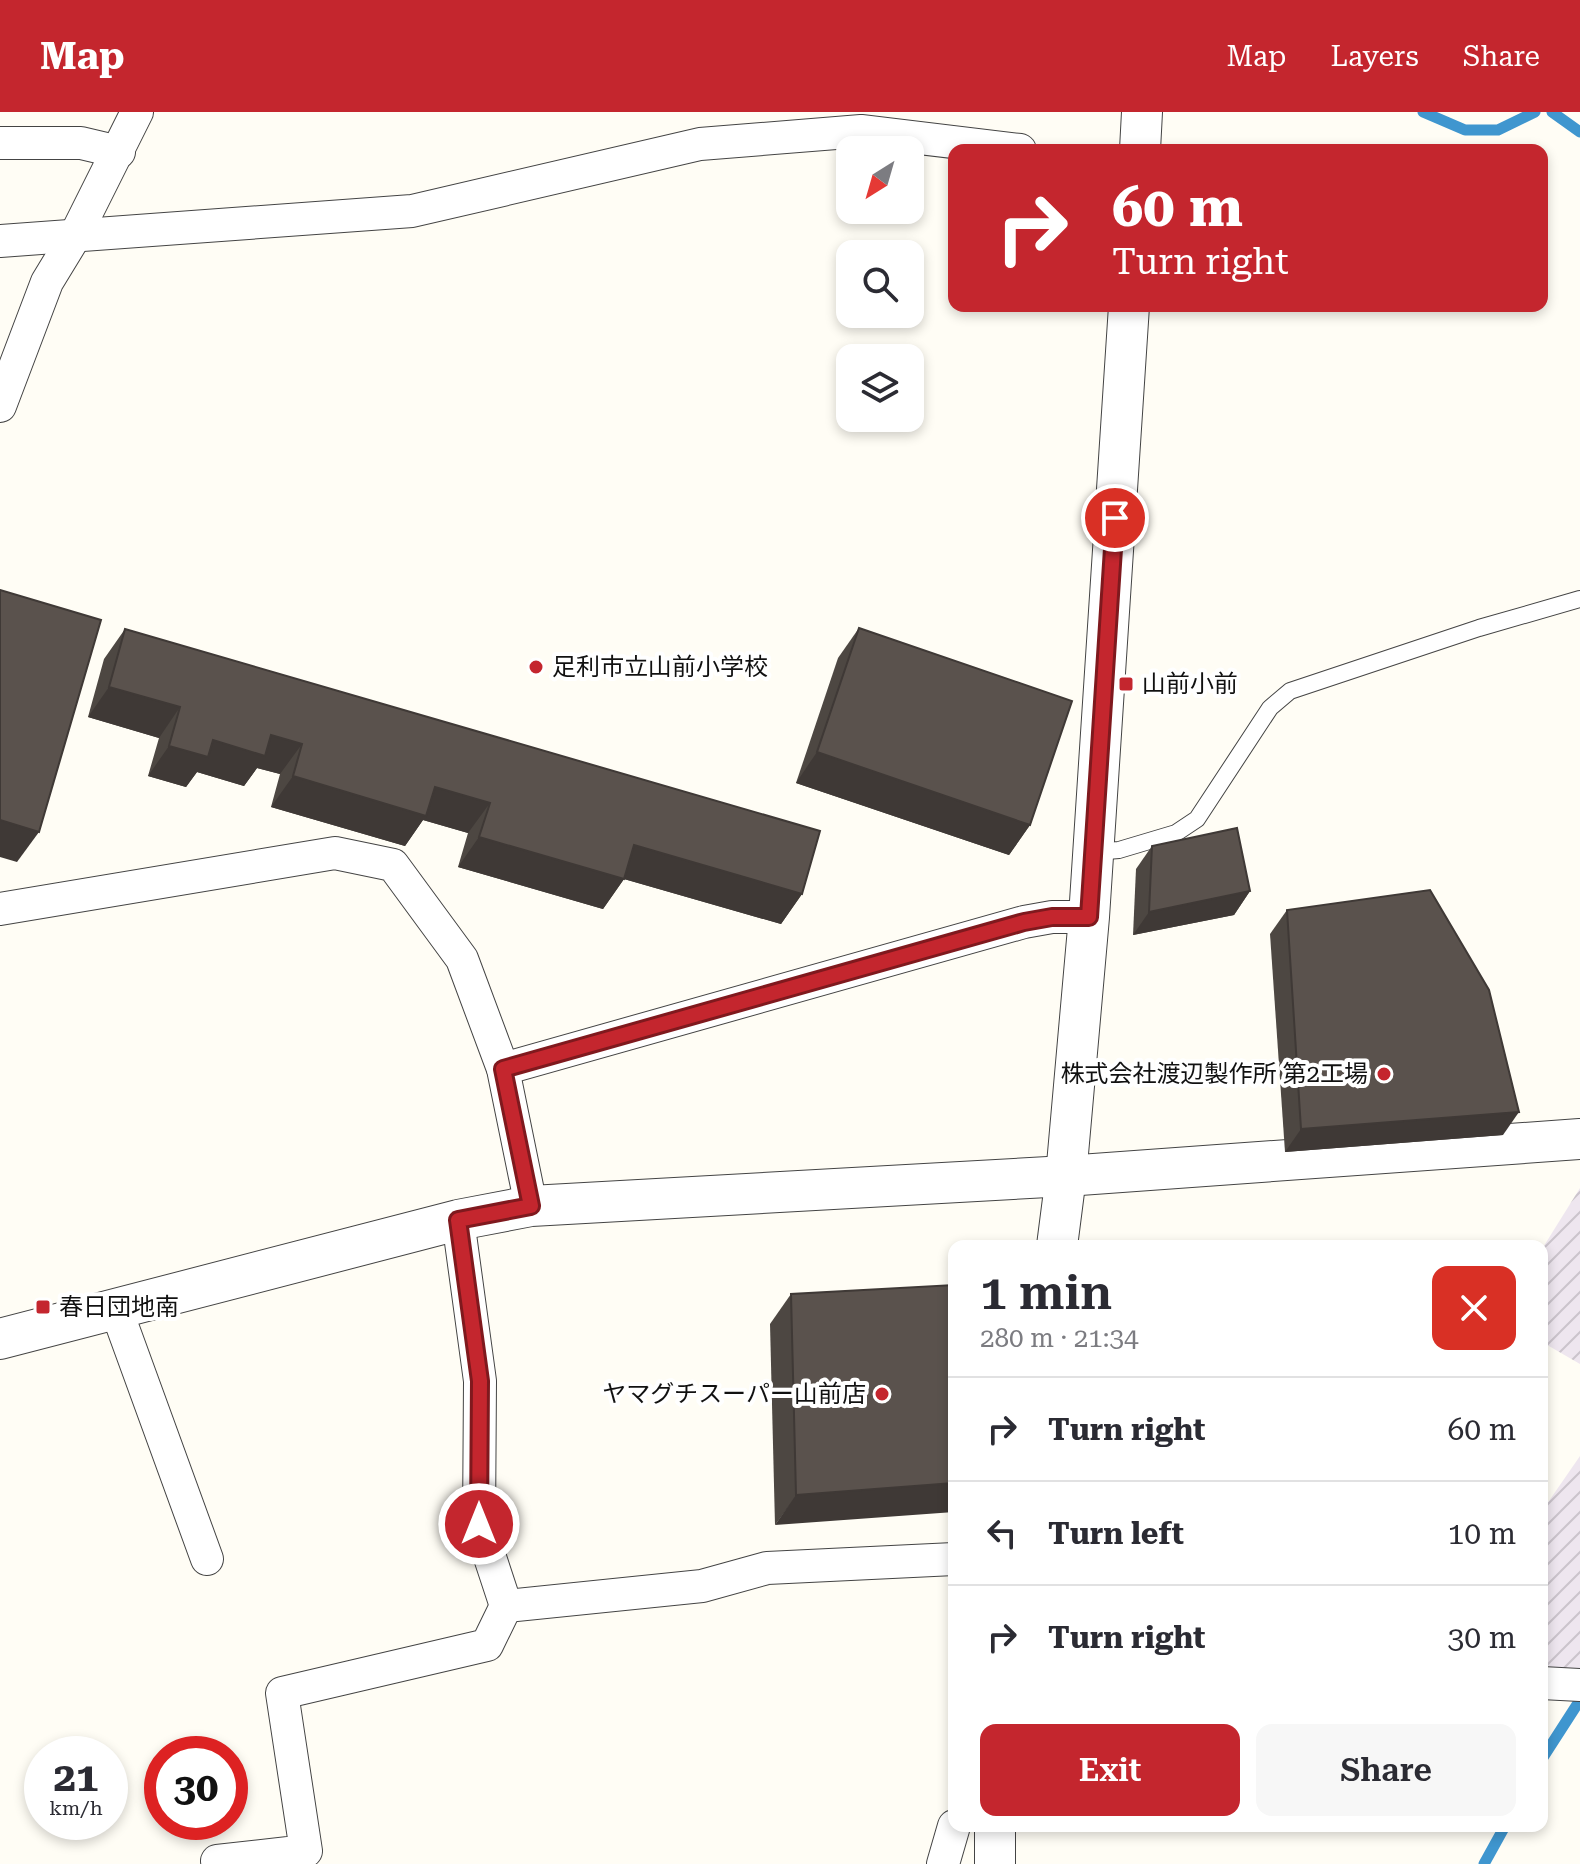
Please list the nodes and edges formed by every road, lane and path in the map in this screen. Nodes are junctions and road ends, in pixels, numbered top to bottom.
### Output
1 (137, 112) edge
2 (1142, 112) edge
3 (862, 121) edge
4 (0, 143) edge
5 (987, 144) edge
6 (1140, 144) edge
7 (119, 152) junction
8 (75, 236) junction
9 (0, 241) edge
10 (1129, 312) edge
11 (0, 406) edge
12 (1580, 599) edge
13 (1092, 852) junction
14 (0, 909) edge
15 (1089, 917) junction
16 (503, 1069) junction
17 (1580, 1139) edge
18 (1066, 1176) junction
19 (531, 1206) junction
20 (458, 1220) junction
21 (1058, 1240) edge
22 (116, 1309) junction
23 (0, 1339) edge
24 (207, 1559) dead end
25 (948, 1559) edge
26 (506, 1606) junction
27 (1548, 1683) edge
28 (1580, 1685) edge
29 (952, 1832) edge
30 (995, 1832) edge
31 (217, 1861) dead end
32 (943, 1864) edge
33 (995, 1864) edge

1 - 7 street
2 - 6 street
3 - 5 street
3 - 8 street
4 - 7 street
7 - 8 street
8 - 9 street
8 - 11 street
10 - 13 street
12 - 13 lane
13 - 15 street
14 - 16 street
15 - 16 street
15 - 18 street
16 - 19 street
17 - 18 street
18 - 19 street
18 - 21 street
19 - 20 street
20 - 22 street
20 - 26 street
22 - 23 street
22 - 24 street
25 - 26 street
26 - 31 street
27 - 28 street
29 - 32 street
30 - 33 street

